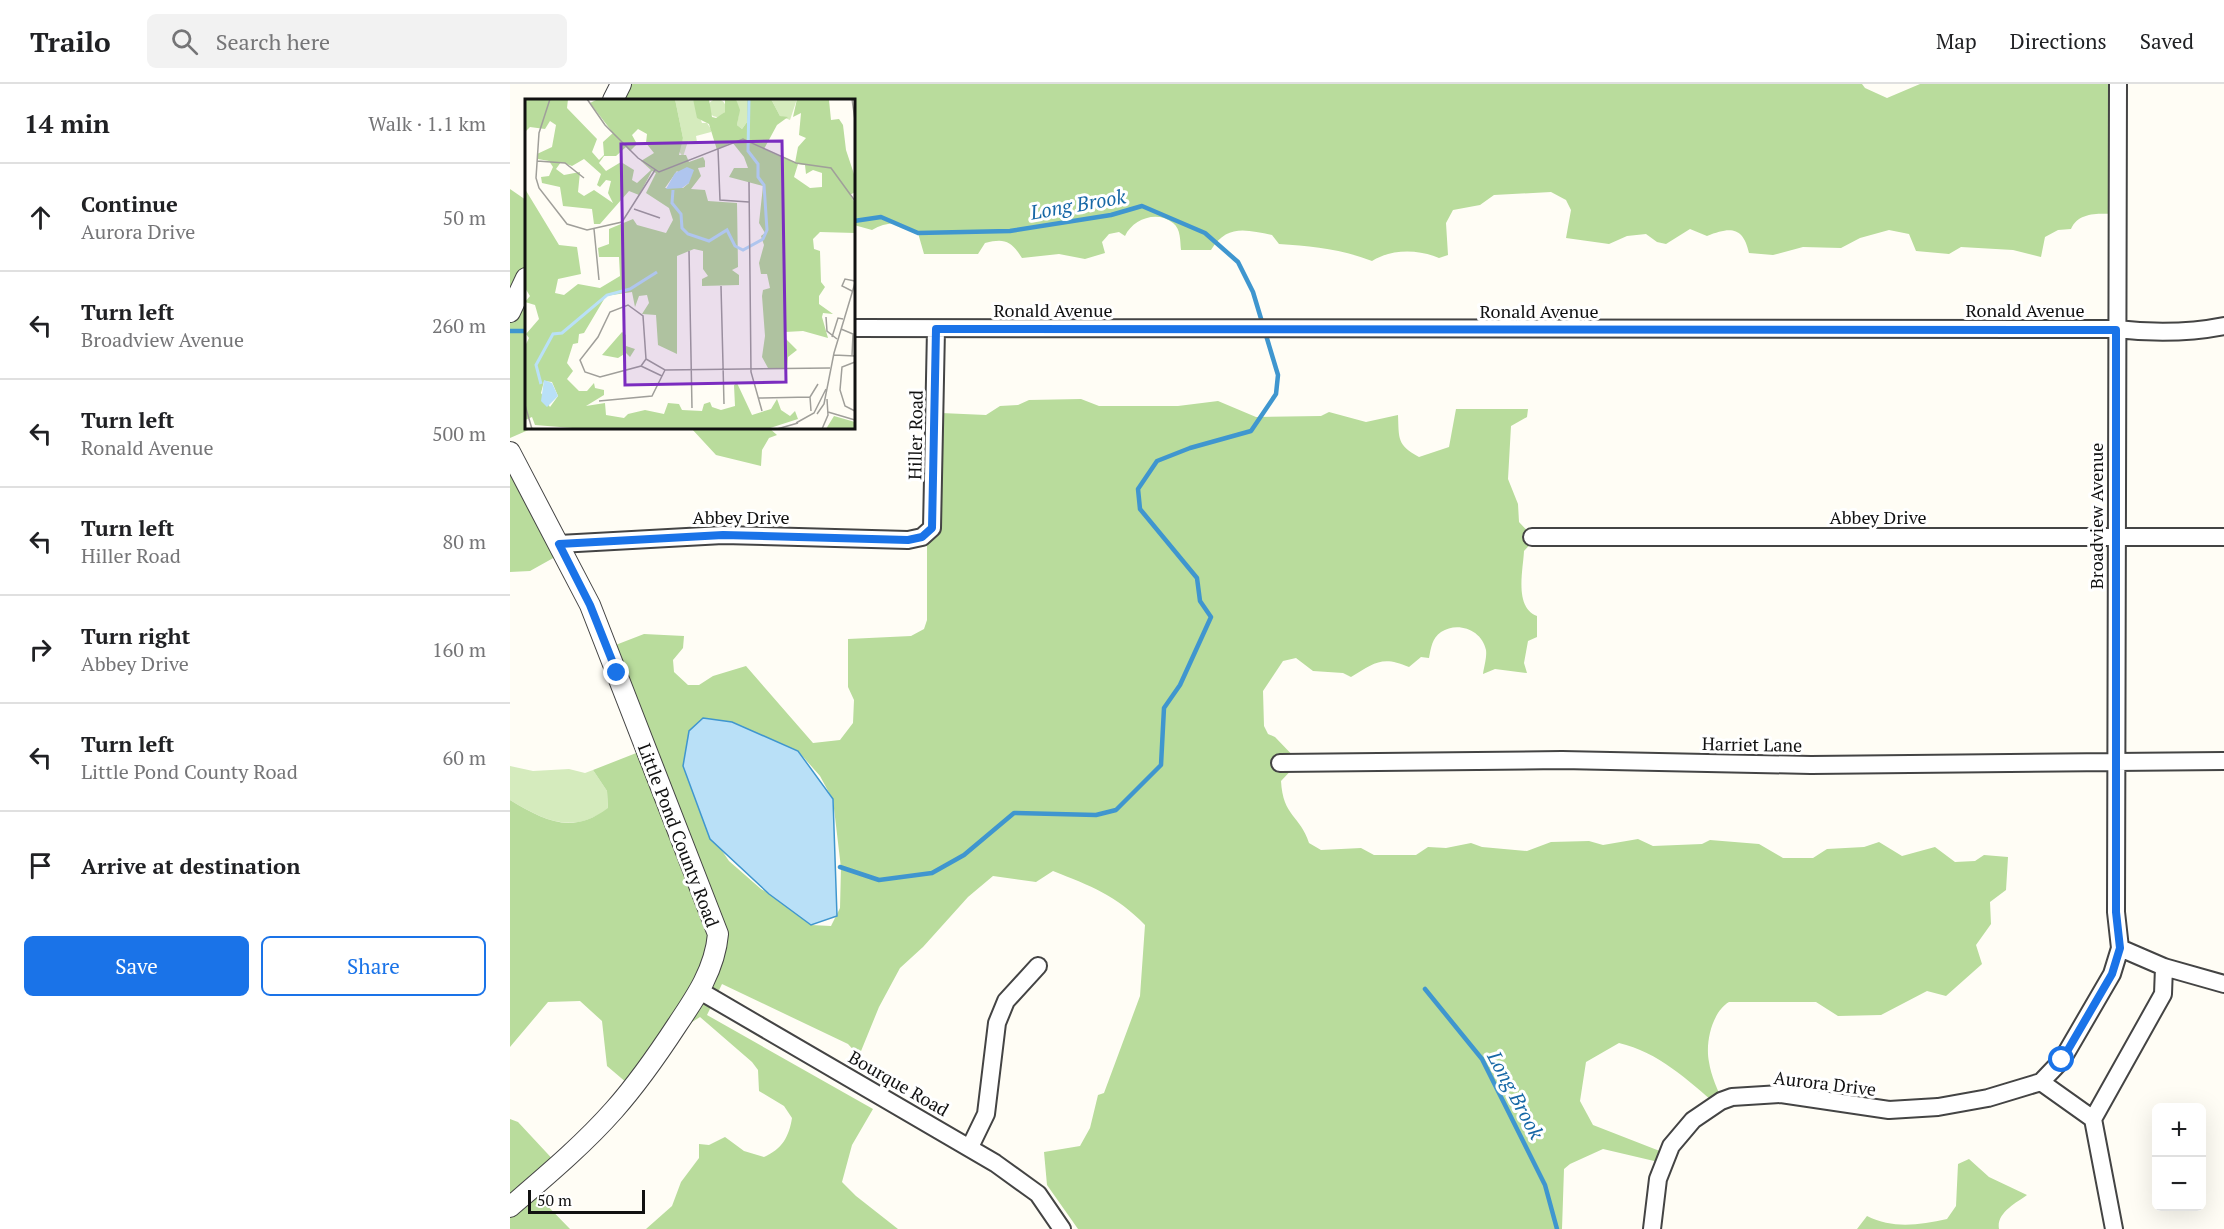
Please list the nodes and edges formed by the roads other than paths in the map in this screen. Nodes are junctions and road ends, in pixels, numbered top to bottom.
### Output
1 (621, 84) edge
2 (2118, 84) edge
3 (614, 99) edge
4 (525, 280) edge
5 (510, 312) edge
6 (2224, 326) edge
7 (855, 328) edge
8 (936, 329) junction
9 (2116, 330) junction
10 (510, 452) edge
11 (2115, 535) junction
12 (922, 537) joint
13 (1532, 537) dead end
14 (2224, 537) edge
15 (559, 544) junction
16 (2224, 761) edge
17 (1280, 763) dead end
18 (2117, 763) junction
19 (2120, 948) junction
20 (1038, 966) dead end
21 (2164, 967) junction
22 (2224, 984) edge
23 (700, 991) junction
24 (2041, 1082) junction
25 (2094, 1119) junction
26 (970, 1147) junction
27 (510, 1206) edge
28 (1062, 1229) edge
29 (1652, 1229) edge
30 (2114, 1229) edge

1 - 3 street
2 - 9 street, Broadview Avenue
4 - 5 street
6 - 9 street, Ronald Avenue
7 - 8 street, Ronald Avenue
8 - 9 street, Ronald Avenue
8 - 12 street, Hiller Road
9 - 11 street, Broadview Avenue
10 - 15 street, Little Pond County Road
11 - 13 street, Abbey Drive
11 - 14 street, Abbey Drive
11 - 18 street, Broadview Avenue
12 - 15 street, Abbey Drive
15 - 23 street, Little Pond County Road
16 - 18 street, Harriet Lane
17 - 18 street, Harriet Lane
18 - 19 street, Broadview Avenue
19 - 21 street
19 - 24 street, Aurora Drive
20 - 26 street
21 - 22 street
21 - 25 street
23 - 26 street, Bourque Road
23 - 27 street, Little Pond County Road
24 - 25 street
24 - 29 street, Aurora Drive
25 - 30 street
26 - 28 street, Bourque Road

